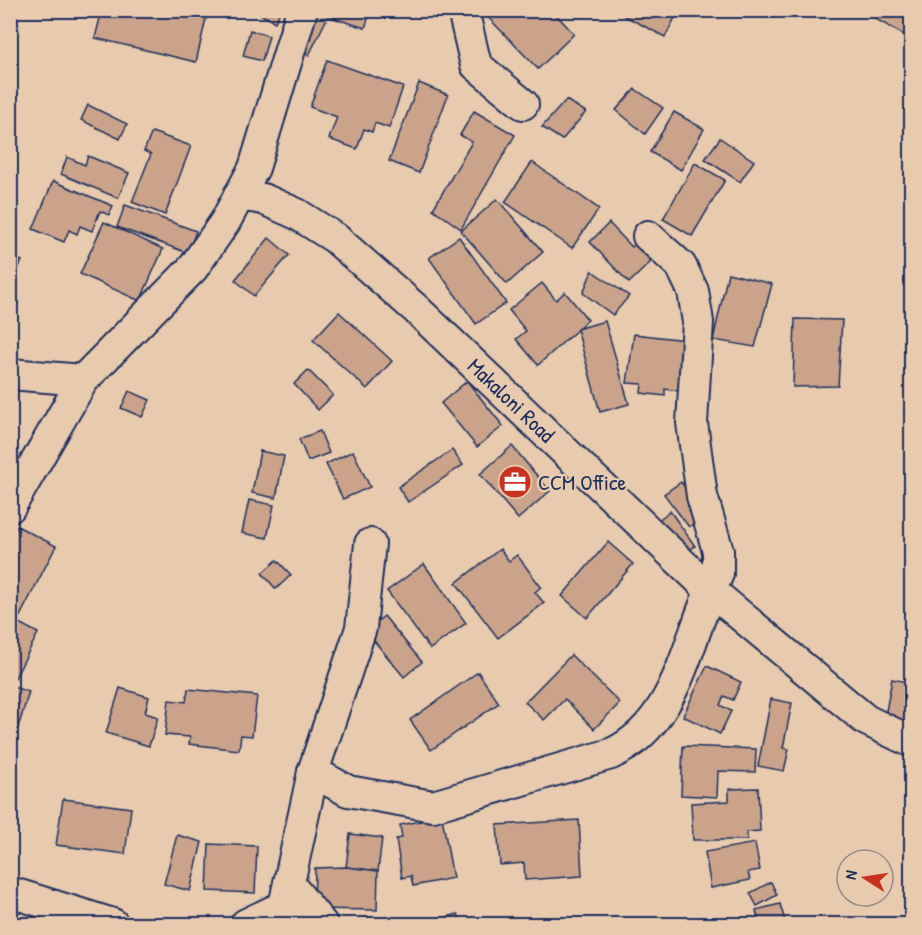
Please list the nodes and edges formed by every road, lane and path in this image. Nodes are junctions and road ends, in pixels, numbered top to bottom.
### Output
1 (302, 10) edge
2 (463, 10) edge
3 (523, 104) dead end
4 (239, 195) junction
5 (648, 236) dead end
6 (10, 374) edge
7 (83, 380) junction
8 (10, 507) edge
9 (370, 544) dead end
10 (710, 590) junction
11 (912, 742) edge
12 (313, 772) junction
13 (289, 884) junction
14 (10, 892) edge
15 (113, 924) edge
16 (246, 924) edge
17 (322, 924) edge

1 - 4 street
2 - 3 street
4 - 7 street
4 - 10 street, Makaloni Road
5 - 10 street
6 - 7 street
7 - 8 street
9 - 12 street
10 - 11 street, Makaloni Road
10 - 12 street
12 - 13 street
13 - 16 street
13 - 17 street
14 - 15 street

